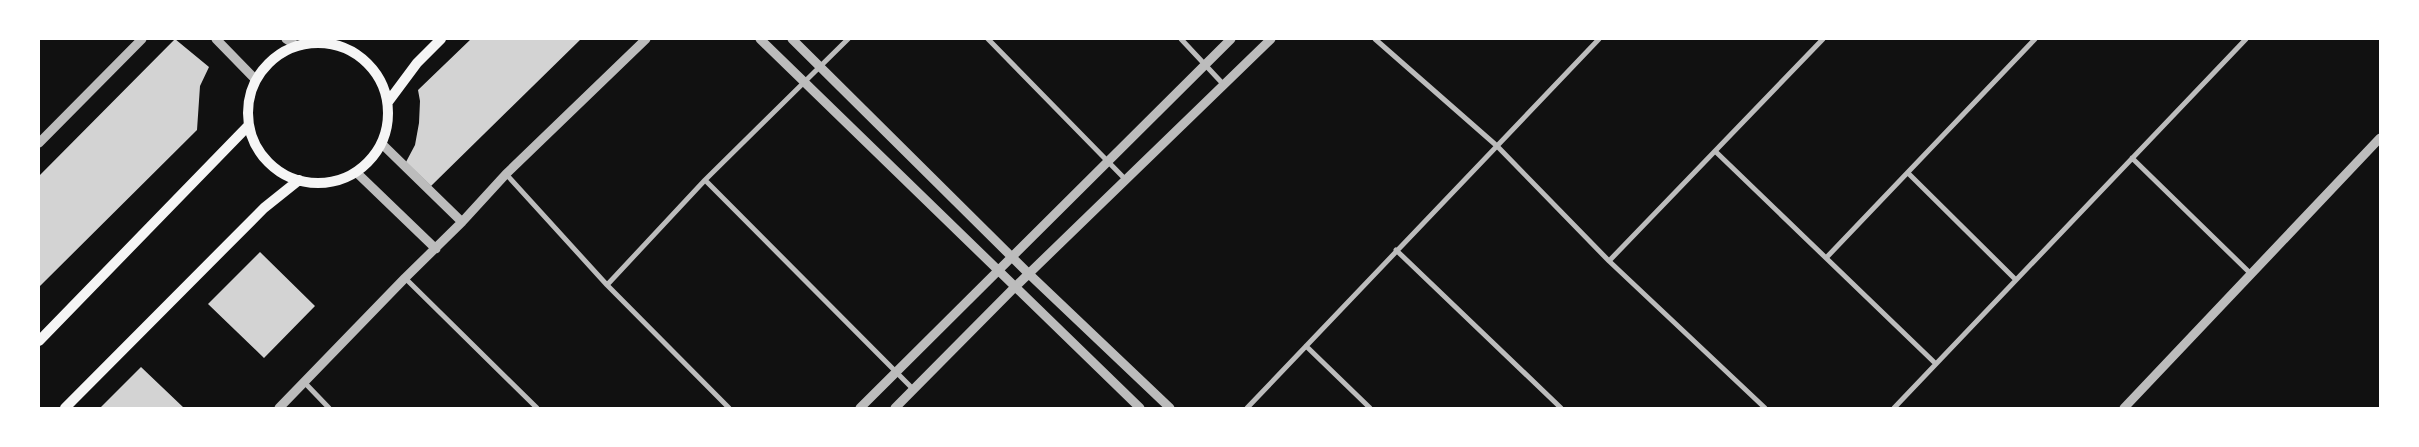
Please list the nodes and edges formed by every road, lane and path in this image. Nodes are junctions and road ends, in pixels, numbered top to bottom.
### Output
1 (142, 39) edge
2 (216, 39) edge
3 (286, 39) edge
4 (441, 39) edge
5 (646, 39) edge
6 (760, 39) edge
7 (792, 39) edge
8 (848, 39) edge
9 (988, 39) edge
10 (1181, 39) edge
11 (1231, 39) edge
12 (1271, 39) edge
13 (1375, 39) edge
14 (1599, 39) edge
15 (1823, 39) edge
16 (2035, 39) edge
17 (2246, 39) edge
18 (320, 41) edge
19 (296, 46) junction
20 (1205, 64) junction
21 (820, 66) junction
22 (256, 80) junction
23 (803, 81) junction
24 (1224, 85) junction
25 (388, 102) junction
26 (249, 125) junction
27 (2380, 138) edge
28 (39, 143) edge
29 (382, 144) junction
30 (1497, 146) junction
31 (1716, 151) junction
32 (2132, 158) junction
33 (1108, 162) junction
34 (356, 172) junction
35 (1908, 173) junction
36 (506, 174) junction
37 (299, 180) junction
38 (705, 180) junction
39 (1126, 180) junction
40 (462, 222) junction
41 (436, 249) junction
42 (1396, 250) junction
43 (1012, 256) junction
44 (1826, 258) junction
45 (1609, 261) junction
46 (998, 270) junction
47 (1029, 274) junction
48 (2251, 274) junction
49 (405, 278) junction
50 (2016, 280) junction
51 (607, 285) junction
52 (1016, 287) junction
53 (39, 341) edge
54 (1306, 346) junction
55 (1936, 364) junction
56 (896, 372) junction
57 (305, 383) junction
58 (913, 389) junction
59 (65, 408) edge
60 (279, 408) edge
61 (329, 408) edge
62 (537, 408) edge
63 (729, 408) edge
64 (860, 408) edge
65 (895, 408) edge
66 (1140, 408) edge
67 (1170, 408) edge
68 (1246, 408) edge
69 (1370, 408) edge
70 (1560, 408) edge
71 (1765, 408) edge
72 (1894, 408) edge
73 (2124, 408) edge

1 - 28 street
2 - 22 street
3 - 19 street
4 - 25 main road
5 - 36 street
6 - 23 street
7 - 21 street
8 - 21 street
9 - 33 street
10 - 20 street
11 - 20 street
12 - 24 street
13 - 30 street
14 - 30 street
15 - 31 street
16 - 35 street
17 - 32 street
18 - 19 main road
18 - 25 main road
19 - 22 main road
20 - 24 street
20 - 33 street
21 - 23 street
21 - 43 street
22 - 26 main road
23 - 38 street
23 - 46 street
24 - 39 street
25 - 29 main road
26 - 37 main road
26 - 53 main road
27 - 48 street
29 - 34 main road
29 - 40 street
30 - 42 street
30 - 45 street
31 - 44 street
31 - 45 street
32 - 48 street
32 - 50 street
33 - 39 street
33 - 43 street
34 - 37 main road
34 - 41 street
35 - 44 street
35 - 50 street
36 - 40 street
36 - 51 street
37 - 59 main road
38 - 51 street
38 - 56 street
39 - 47 street
40 - 41 street
41 - 49 street
42 - 54 street
42 - 70 street
43 - 46 street
43 - 47 street
44 - 55 street
45 - 71 street
46 - 52 street
46 - 56 street
47 - 52 street
47 - 67 street
48 - 73 street
49 - 57 street
49 - 62 street
50 - 55 street
51 - 63 street
52 - 58 street
52 - 66 street
54 - 68 street
54 - 69 street
55 - 72 street
56 - 58 street
56 - 64 street
57 - 60 street
57 - 61 street
58 - 65 street

